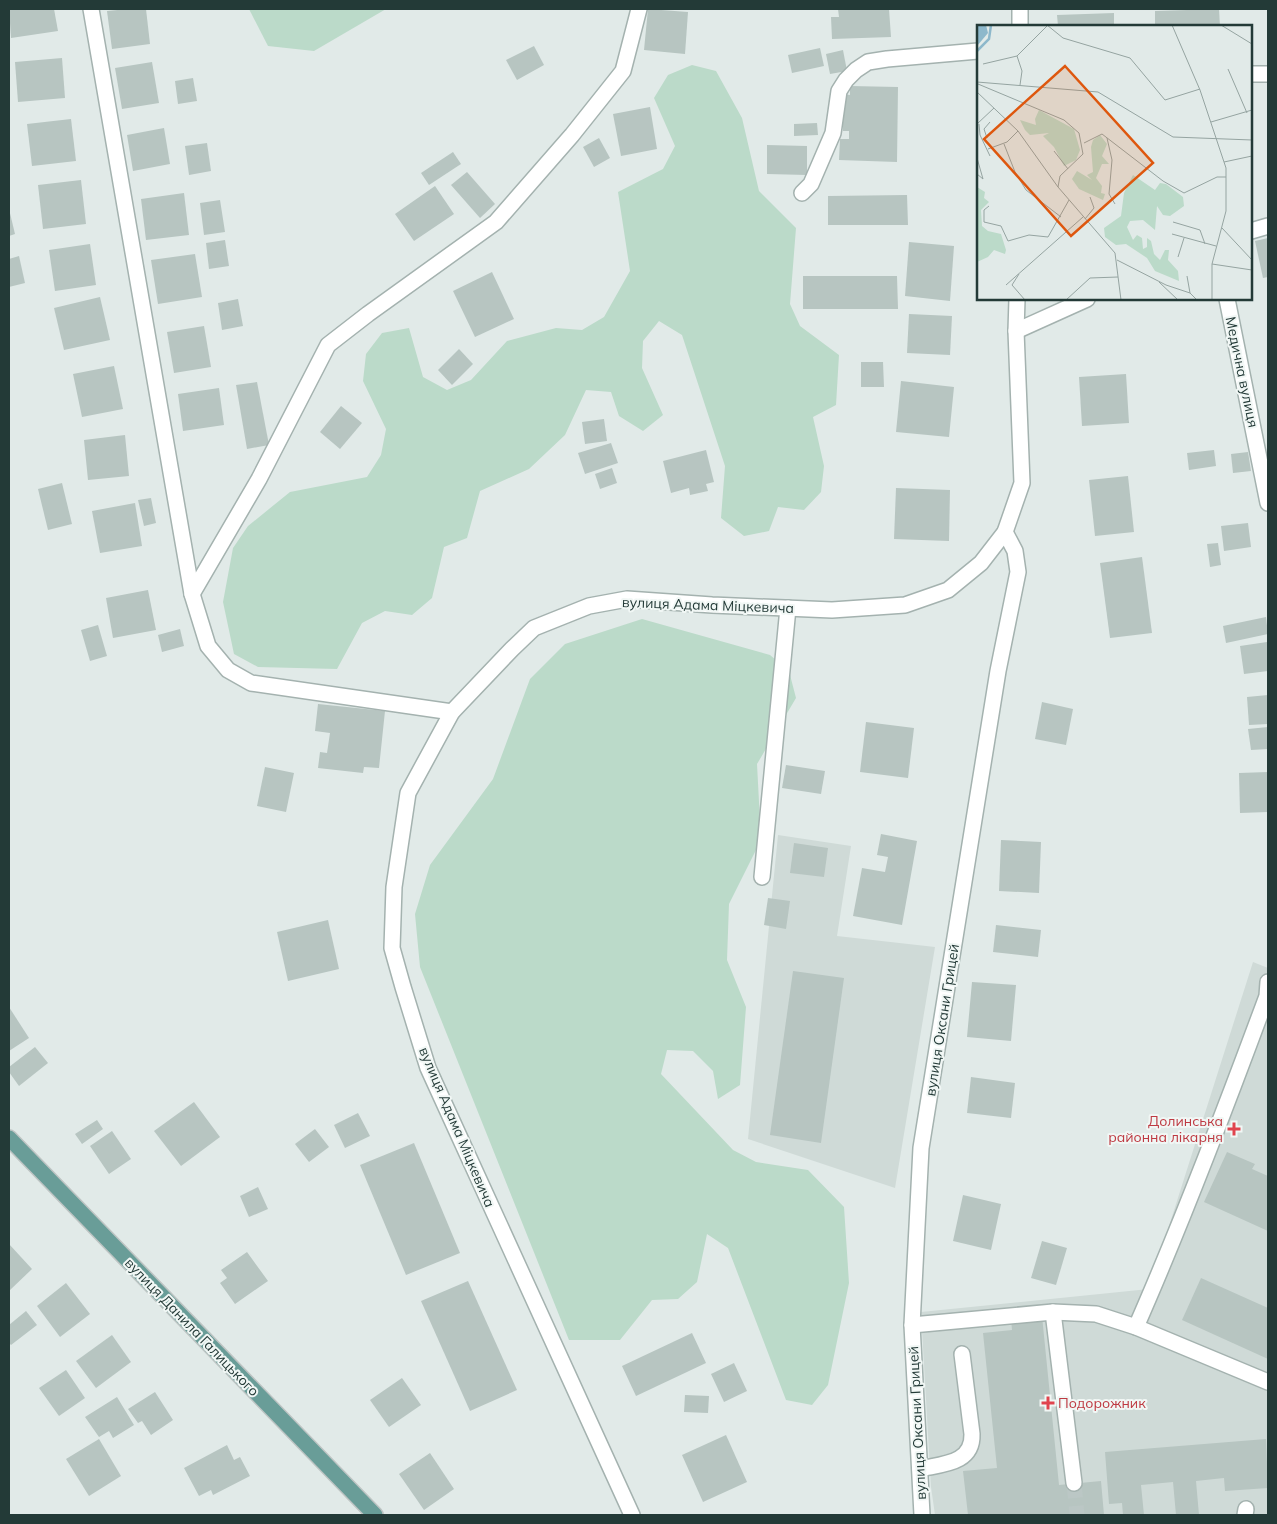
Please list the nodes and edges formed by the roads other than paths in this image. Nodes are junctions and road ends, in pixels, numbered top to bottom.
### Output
1 (91, 9) edge
2 (639, 9) edge
3 (1020, 9) edge
4 (1020, 25) edge
5 (977, 51) edge
6 (1252, 74) edge
7 (1268, 74) edge
8 (802, 193) dead end
9 (1268, 226) edge
10 (1252, 231) edge
11 (1017, 300) edge
12 (1085, 300) edge
13 (1228, 300) edge
14 (1016, 331) junction
15 (1268, 503) edge
16 (1005, 532) junction
17 (192, 594) junction
18 (788, 608) junction
19 (452, 712) junction
20 (762, 877) dead end
21 (1268, 982) edge
22 (9, 1138) edge
23 (1053, 1312) junction
24 (912, 1325) junction
25 (1136, 1327) junction
26 (962, 1354) dead end
27 (1268, 1382) edge
28 (920, 1469) junction
29 (1074, 1483) tunnel mouth
30 (375, 1515) edge
31 (632, 1515) edge
32 (922, 1515) edge

1 - 17 street
2 - 17 street
3 - 4 street
5 - 8 street
6 - 7 street
9 - 10 street
11 - 14 street, вулиця Адама Міцкевича
12 - 14 street
13 - 15 street, Медична вулиця
14 - 16 street, вулиця Адама Міцкевича
16 - 18 street, вулиця Адама Міцкевича
16 - 24 street, вулиця Оксани Грицей
17 - 19 street
18 - 19 street, вулиця Адама Міцкевича
18 - 20 street
19 - 31 street, вулиця Адама Міцкевича
21 - 25 street
22 - 30 main road, вулиця Данила Галицького
23 - 24 street
23 - 25 street
23 - 29 street
24 - 28 street, вулиця Оксани Грицей
25 - 27 street
26 - 28 street
28 - 32 street, вулиця Оксани Грицей

